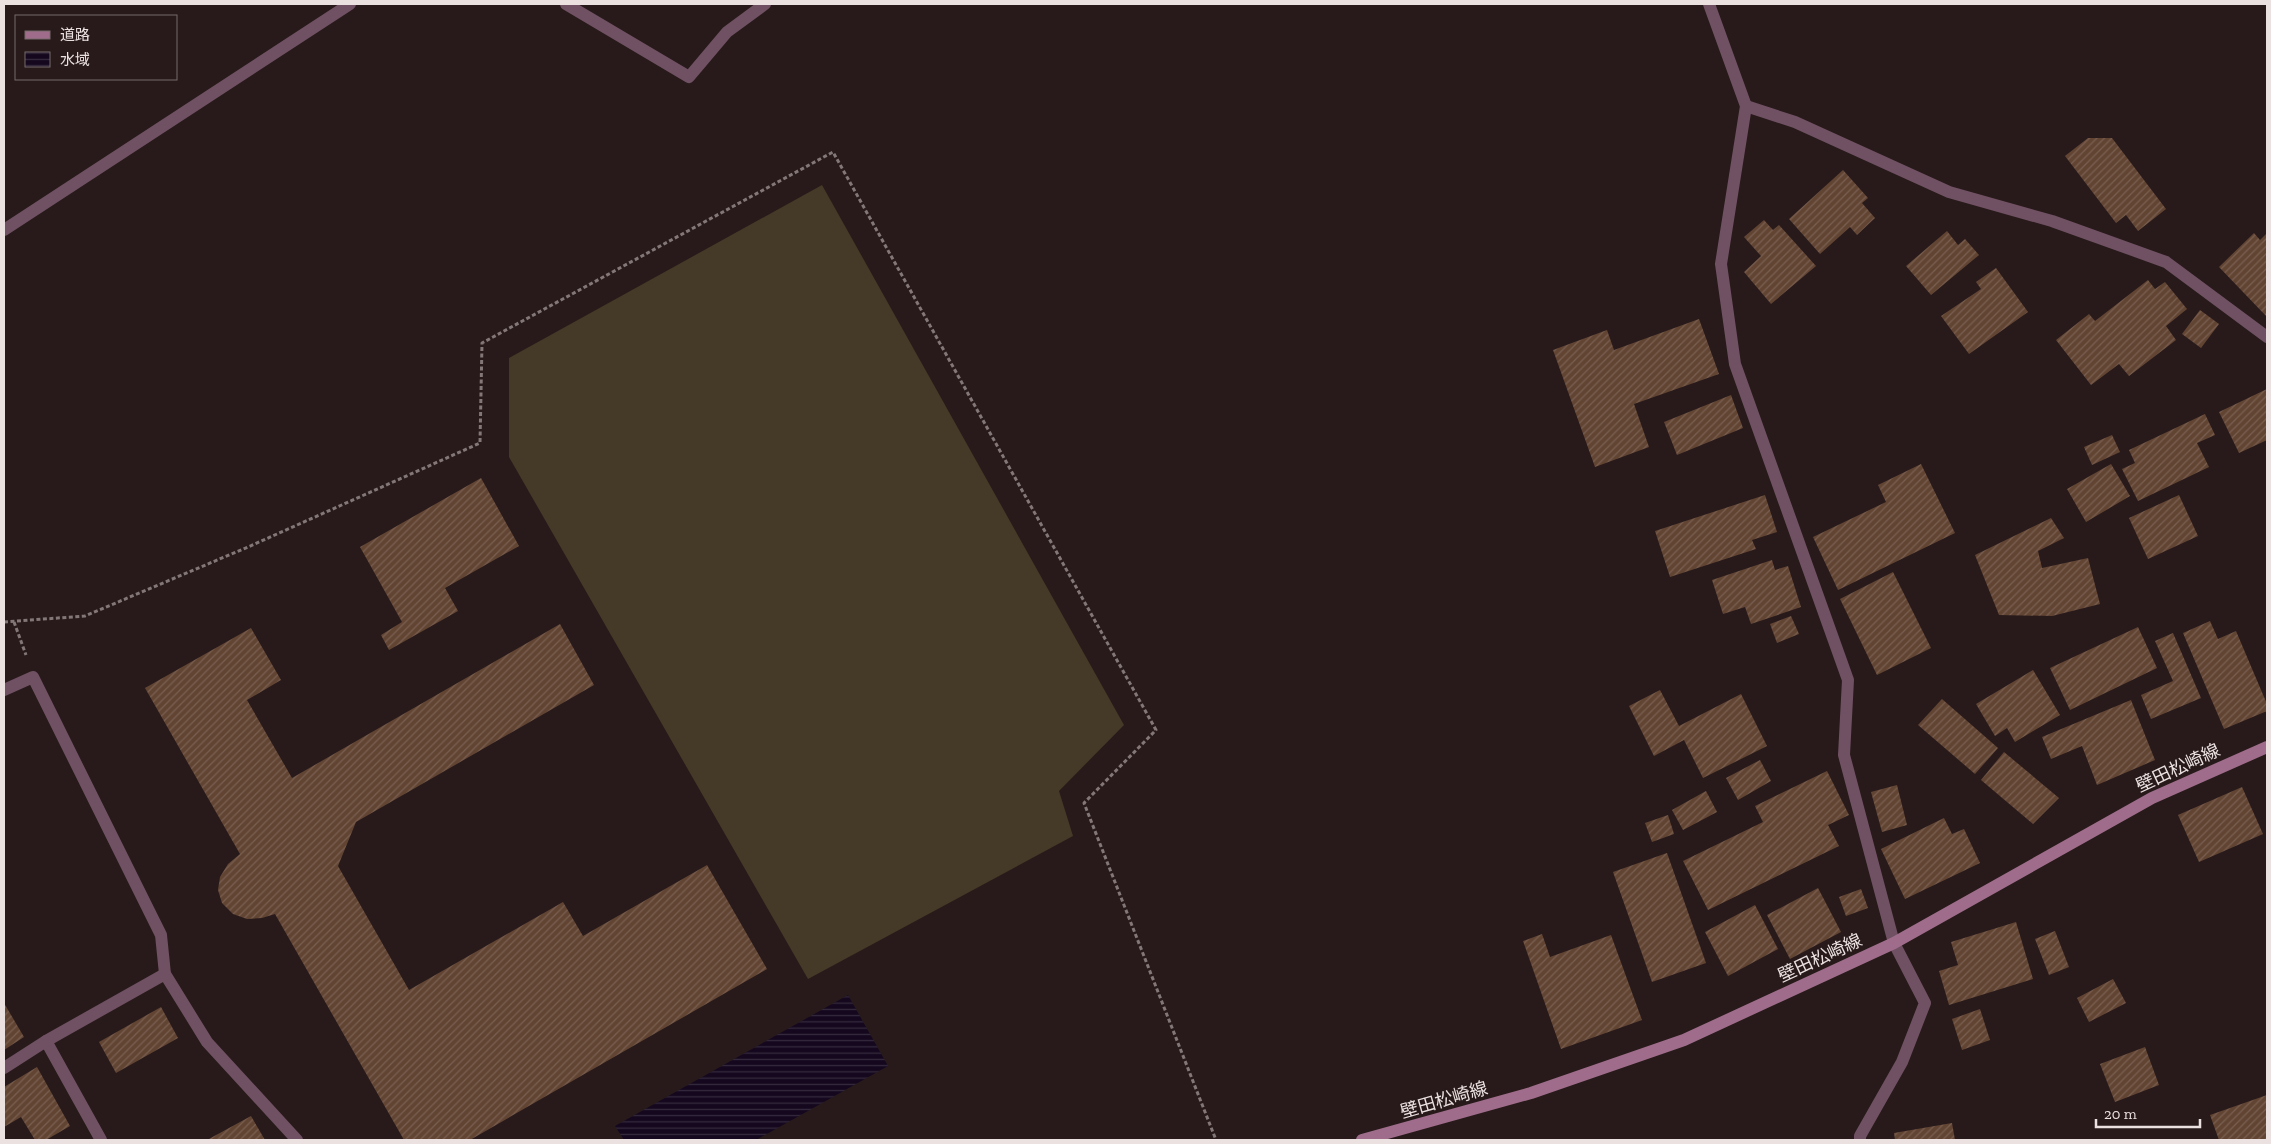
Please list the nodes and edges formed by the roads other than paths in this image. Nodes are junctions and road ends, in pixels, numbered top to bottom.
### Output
1 (350, 4) edge
2 (566, 4) edge
3 (765, 4) edge
4 (1709, 4) edge
5 (1746, 106) junction
6 (4, 230) edge
7 (2267, 337) edge
8 (4, 690) edge
9 (2267, 747) edge
10 (1894, 943) junction
11 (165, 974) junction
12 (46, 1041) junction
13 (4, 1068) edge
14 (102, 1140) edge
15 (297, 1140) edge
16 (1362, 1140) edge
17 (1860, 1140) edge

1 - 6 street
2 - 3 street
4 - 5 street
5 - 7 street
5 - 10 street
8 - 11 street
9 - 10 main road, 壁田松崎線
10 - 16 main road, 壁田松崎線
10 - 17 street
11 - 12 street
11 - 15 street
12 - 13 street
12 - 14 street

